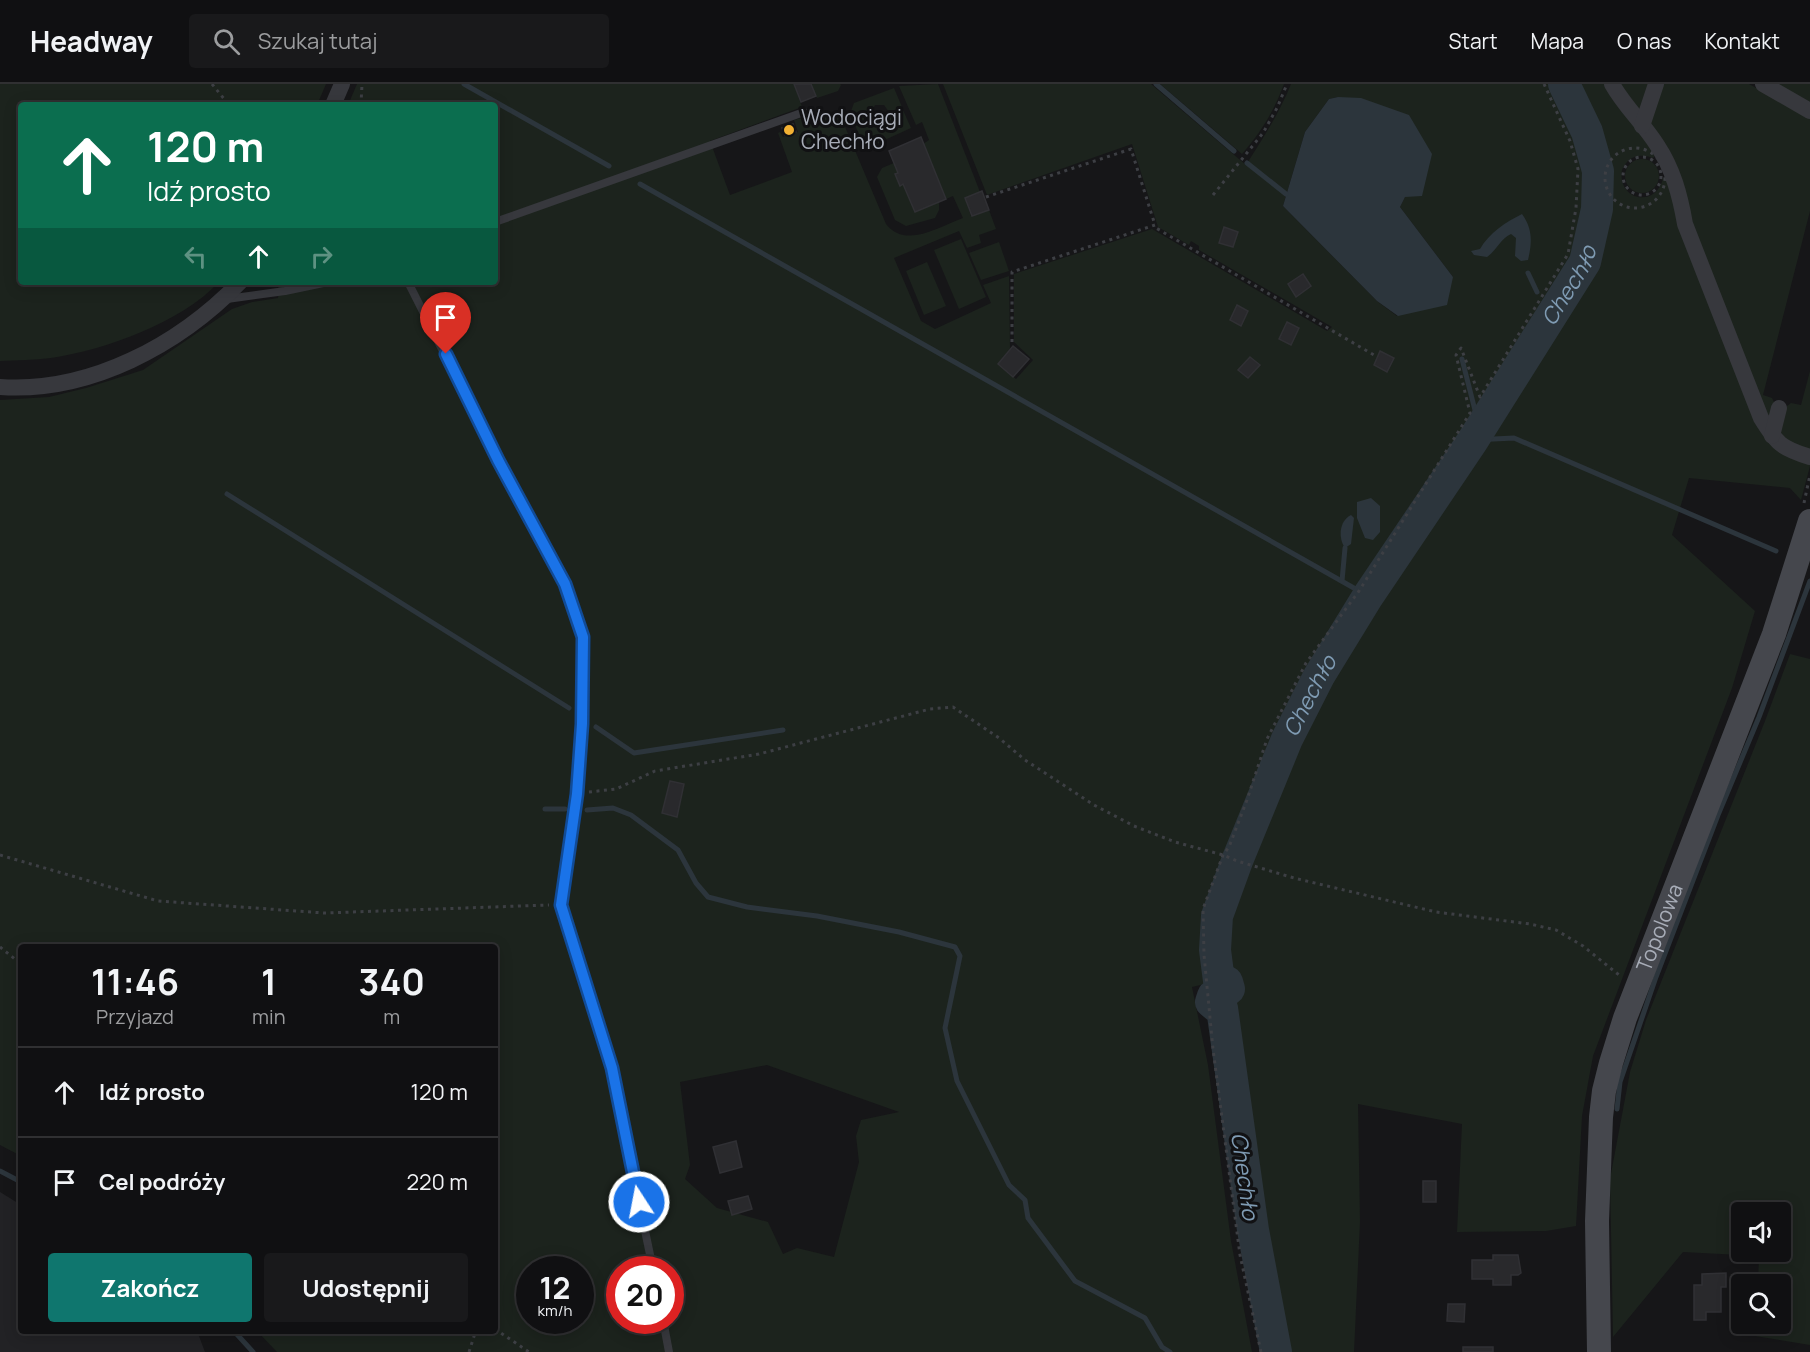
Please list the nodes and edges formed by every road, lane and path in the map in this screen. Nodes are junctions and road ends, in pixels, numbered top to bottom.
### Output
1 (212, 84) edge
2 (342, 84) edge
3 (362, 84) edge
4 (1287, 84) edge
5 (1544, 84) edge
6 (1612, 84) edge
7 (1656, 84) edge
8 (1763, 84) edge
9 (227, 102) edge
10 (334, 102) edge
11 (361, 102) edge
12 (804, 111) dead end
13 (1810, 111) edge
14 (1642, 126) junction
15 (1656, 156) dead end
16 (1666, 178) dead end
17 (1623, 180) joint
18 (1213, 195) dead end
19 (986, 197) dead end
20 (498, 221) edge
21 (1155, 225) junction
22 (237, 285) edge
23 (314, 285) edge
24 (410, 285) edge
25 (223, 299) junction
26 (1012, 342) dead end
27 (1374, 355) dead end
28 (0, 387) edge
29 (1779, 408) dead end
30 (1772, 436) junction
31 (1810, 457) edge
32 (1810, 521) edge
33 (577, 794) junction
34 (0, 855) edge
35 (1223, 855) junction
36 (561, 905) junction
37 (0, 947) edge
38 (18, 961) edge
39 (1637, 988) junction
40 (649, 1256) edge
41 (498, 1331) edge
42 (475, 1334) edge
43 (666, 1334) edge
44 (469, 1352) edge
45 (529, 1352) edge
46 (669, 1352) edge
47 (1261, 1352) edge
48 (1599, 1352) edge

1 - 9 path
2 - 10 street
3 - 11 path
4 - 18 path
5 - 35 path
6 - 14 street
7 - 14 street
8 - 13 street
12 - 20 lane
14 - 30 street
15 - 16 path
17 - 17 path
19 - 21 path
21 - 26 path
21 - 27 path
22 - 25 street
23 - 25 lane
24 - 33 lane
25 - 28 street
29 - 30 street
30 - 31 street
32 - 39 street, Topolowa
33 - 35 path
33 - 36 lane
34 - 36 path
35 - 39 path
35 - 47 path
36 - 40 lane
37 - 38 path
39 - 48 street, Topolowa
41 - 45 path
42 - 44 path
43 - 46 lane

